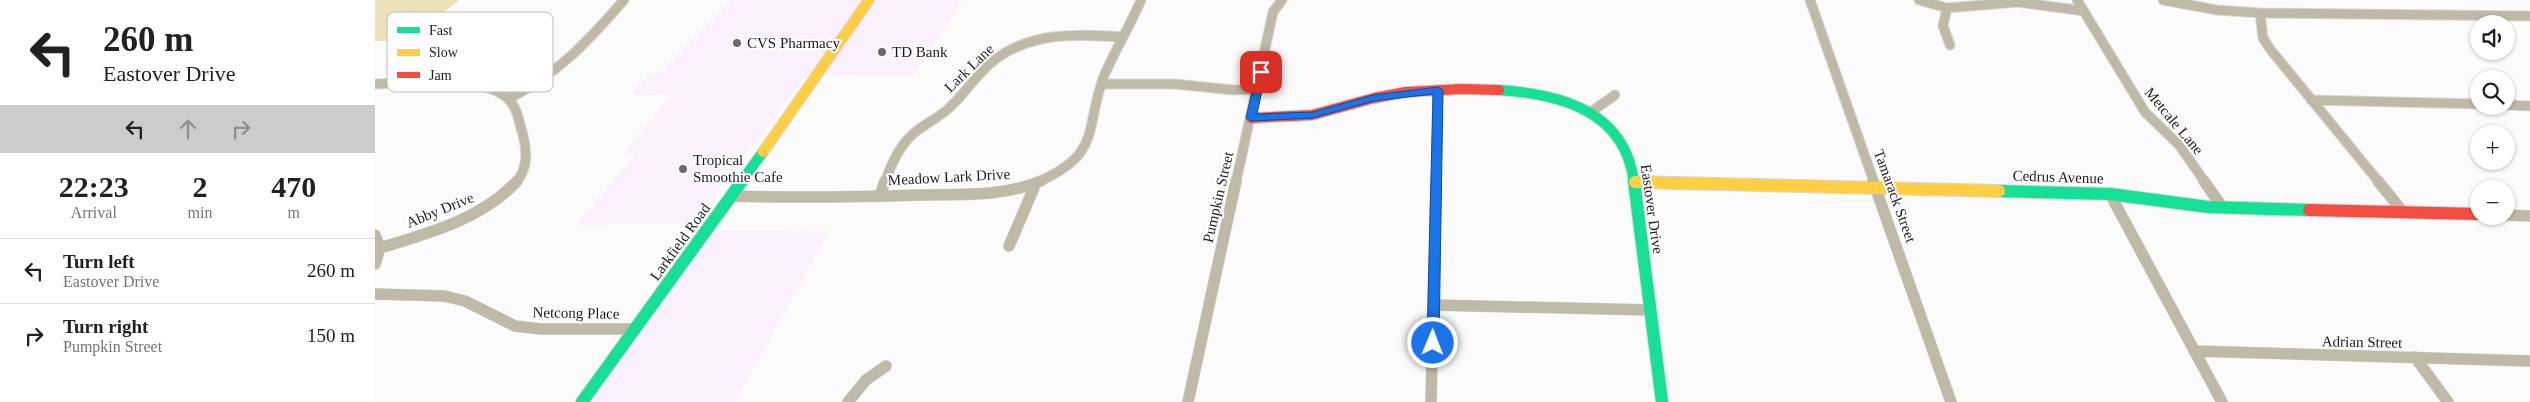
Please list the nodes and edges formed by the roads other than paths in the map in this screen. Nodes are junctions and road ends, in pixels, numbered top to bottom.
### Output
1 (624, 0) edge
2 (869, 0) edge
3 (1141, 0) edge
4 (1282, 0) edge
5 (1810, 0) edge
6 (1919, 0) edge
7 (2077, 0) edge
8 (2163, 0) edge
9 (1947, 8) junction
10 (2084, 11) junction
11 (2260, 13) junction
12 (2530, 16) edge
13 (1123, 37) junction
14 (1950, 45) dead end
15 (553, 73) edge
16 (1101, 84) junction
17 (1258, 89) junction
18 (1438, 90) junction
19 (499, 92) edge
20 (523, 92) edge
21 (1615, 96) dead end
22 (510, 98) junction
23 (2311, 100) junction
24 (2470, 104) edge
25 (2515, 105) edge
26 (2530, 106) edge
27 (1591, 112) junction
28 (1251, 118) junction
29 (1635, 182) junction
30 (1036, 183) junction
31 (1877, 188) junction
32 (2110, 194) junction
33 (733, 196) junction
34 (880, 196) junction
35 (2222, 207) junction
36 (2403, 212) junction
37 (2470, 214) edge
38 (2515, 215) edge
39 (2530, 216) edge
40 (375, 235) edge
41 (1009, 246) dead end
42 (380, 248) junction
43 (375, 264) edge
44 (375, 294) edge
45 (1434, 304) junction
46 (1650, 310) junction
47 (633, 329) junction
48 (2194, 351) junction
49 (2415, 358) junction
50 (2530, 361) edge
51 (886, 366) dead end
52 (582, 402) edge
53 (848, 402) edge
54 (1187, 402) edge
55 (1431, 402) edge
56 (1662, 402) edge
57 (1951, 402) edge
58 (2222, 402) edge
59 (2448, 402) edge

1 - 15 street
2 - 33 street, Larkfield Road
3 - 13 street, Meadow Lark Drive
4 - 17 street, Pumpkin Street
5 - 31 street, Tamarack Street
6 - 9 street
7 - 10 street, Metcale Lane
8 - 11 street
9 - 10 street
9 - 14 street
10 - 35 street, Metcale Lane
11 - 12 street
11 - 23 street
13 - 16 street, Meadow Lark Drive
13 - 34 street, Lark Lane
16 - 17 street
16 - 30 street, Meadow Lark Drive
17 - 28 street, Pumpkin Street
18 - 27 street, Eastover Drive
18 - 28 street, Eastover Drive
18 - 45 street
19 - 22 street
20 - 22 street
21 - 27 street
22 - 42 street, Abby Drive
23 - 24 street
23 - 36 street
25 - 26 street
27 - 29 street, Eastover Drive
28 - 54 street, Pumpkin Street
29 - 31 street, Cedrus Avenue
29 - 46 street, Eastover Drive
30 - 34 street, Meadow Lark Drive
30 - 41 street
31 - 32 street, Cedrus Avenue
31 - 57 street, Tamarack Street
32 - 35 street, Cedrus Avenue
32 - 48 street
33 - 34 street, Meadow Lark Drive
33 - 47 street, Larkfield Road
35 - 36 street, Cedrus Avenue
36 - 37 street, Cedrus Avenue
38 - 39 street
40 - 42 street
42 - 43 street
44 - 47 street, Netcong Place
45 - 46 street
45 - 55 street
46 - 56 street, Eastover Drive
47 - 52 street, Larkfield Road
48 - 49 street, Adrian Street
48 - 58 street
49 - 50 street, Adrian Street
49 - 59 street
51 - 53 street

